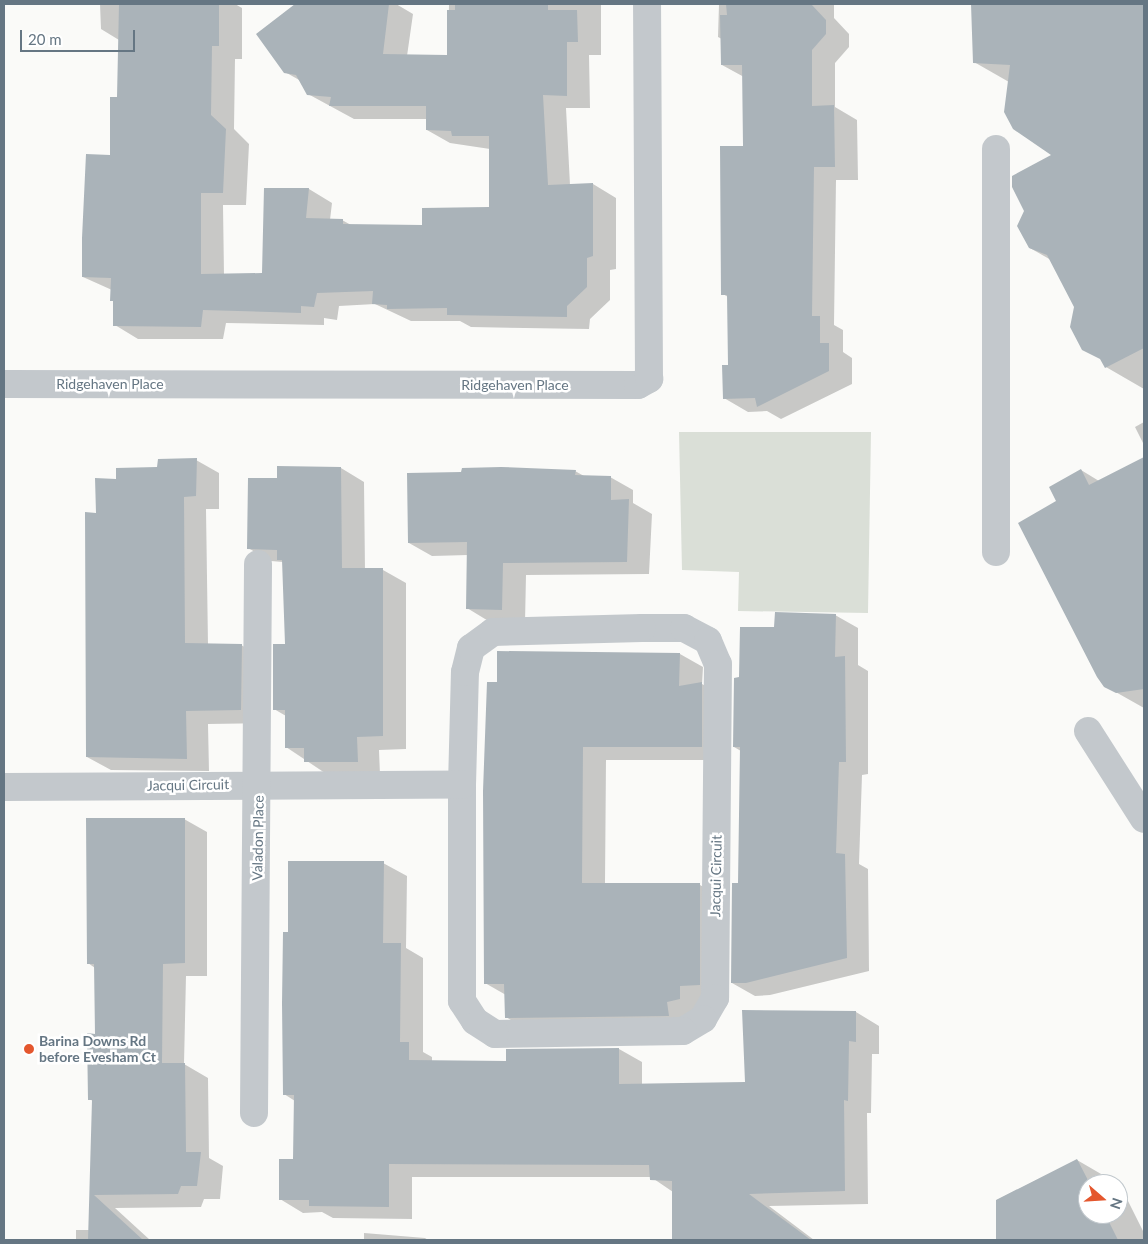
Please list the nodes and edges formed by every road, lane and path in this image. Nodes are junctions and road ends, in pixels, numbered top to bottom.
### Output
1 (647, 4) edge
2 (996, 149) dead end
3 (4, 384) edge
4 (996, 552) dead end
5 (258, 564) dead end
6 (1088, 731) dead end
7 (258, 784) junction
8 (462, 785) junction
9 (4, 787) edge
10 (1144, 819) edge
11 (254, 1113) dead end

1 - 3 street, Ridgehaven Place
2 - 4 street
5 - 7 street, Valadon Place
6 - 10 street
7 - 8 street, Jacqui Circuit
7 - 9 street, Jacqui Circuit
7 - 11 street, Valadon Place
8 - 8 street, Jacqui Circuit

